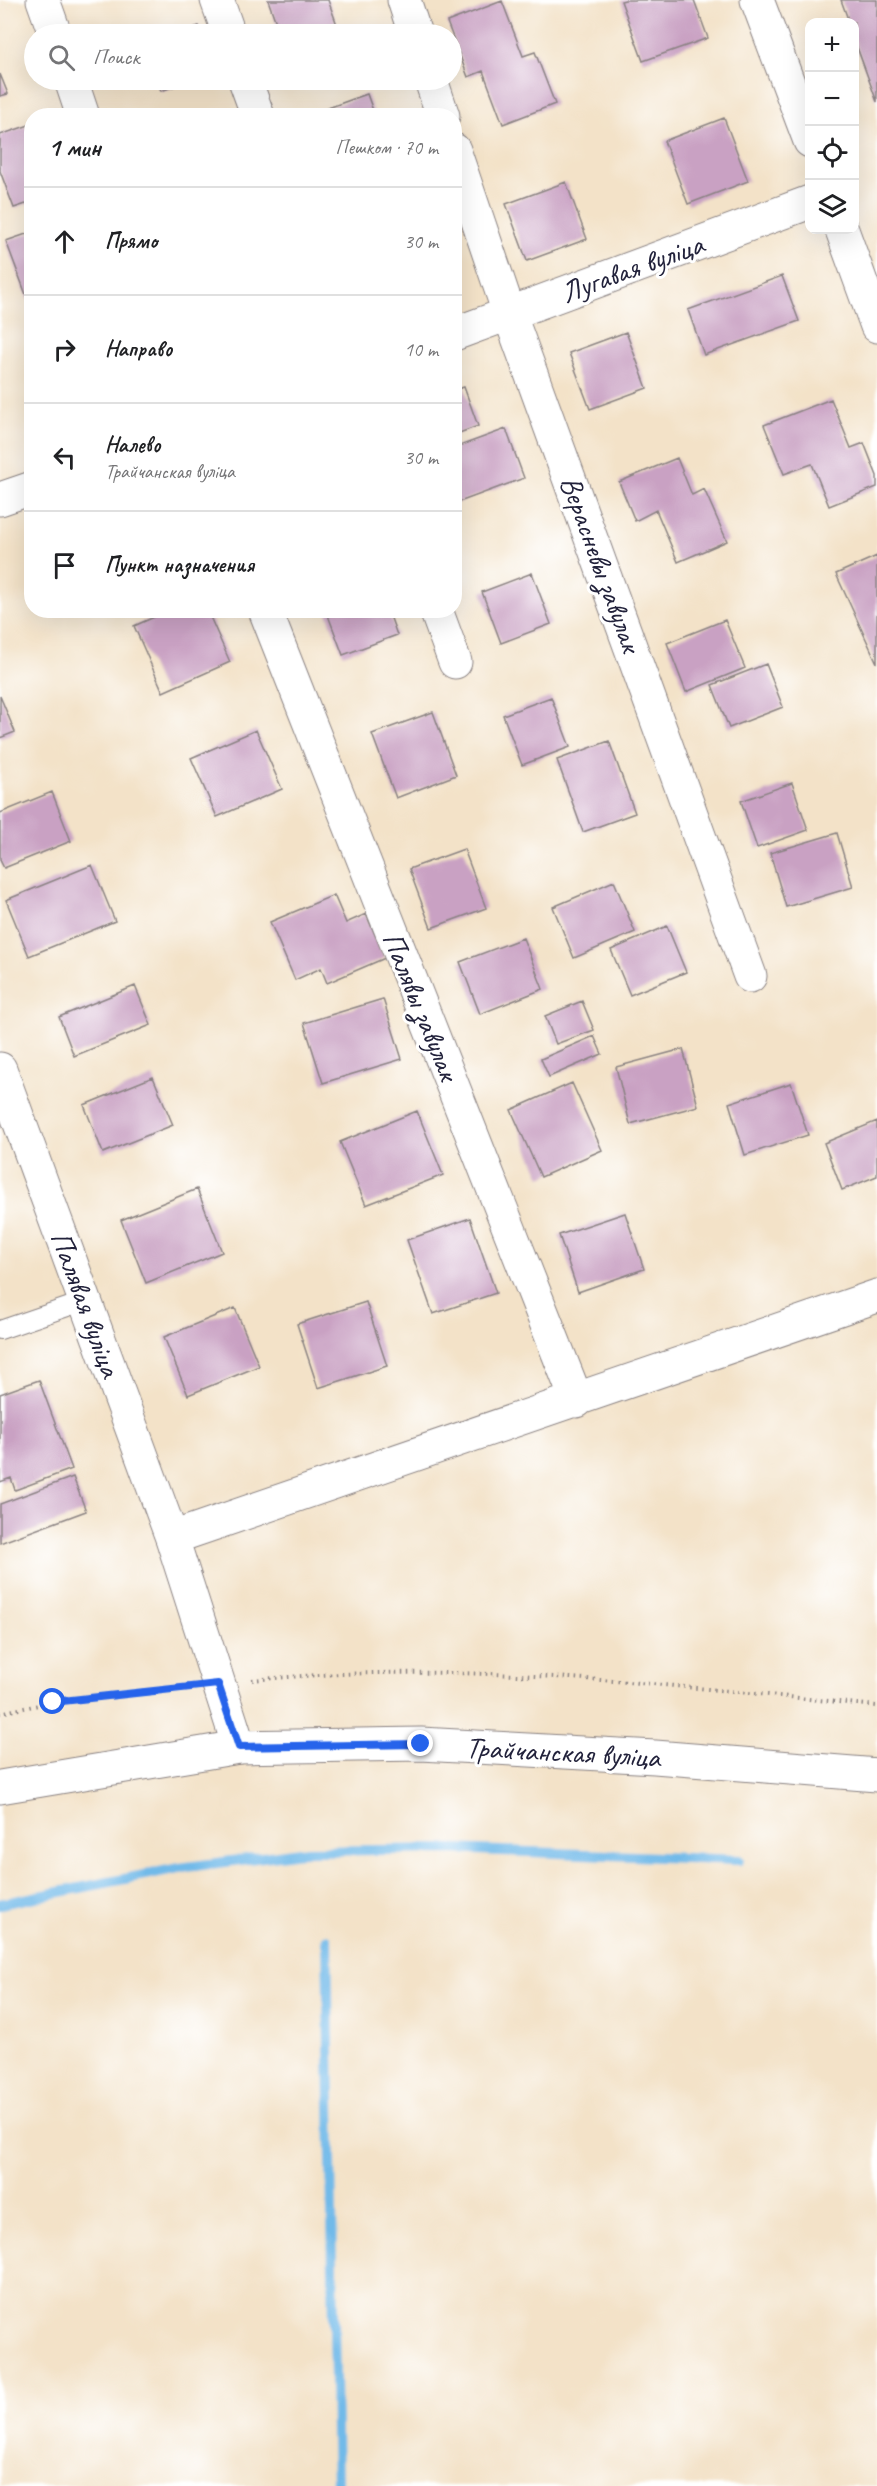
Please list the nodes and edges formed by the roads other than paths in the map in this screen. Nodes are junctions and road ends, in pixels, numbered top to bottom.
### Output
1 (43, 0) edge
2 (217, 0) edge
3 (404, 0) edge
4 (757, 0) edge
5 (51, 24) edge
6 (225, 24) edge
7 (412, 24) edge
8 (74, 90) edge
9 (249, 90) edge
10 (434, 90) edge
11 (80, 108) edge
12 (255, 108) edge
13 (440, 108) edge
14 (805, 128) edge
15 (462, 174) edge
16 (805, 204) edge
17 (843, 234) edge
18 (509, 313) junction
19 (877, 326) edge
20 (462, 331) edge
21 (24, 491) edge
22 (0, 499) edge
23 (268, 618) edge
24 (439, 618) edge
25 (455, 662) dead end
26 (750, 976) dead end
27 (0, 1069) edge
28 (877, 1296) edge
29 (85, 1301) junction
30 (0, 1330) edge
31 (577, 1401) junction
32 (172, 1538) junction
33 (239, 1747) junction
34 (877, 1775) edge
35 (0, 1787) edge

1 - 5 street
2 - 6 street
3 - 7 street
4 - 14 street
8 - 11 street
9 - 12 street
10 - 13 street
15 - 18 street, Верасневы завулак
16 - 18 street, Лугавая вуліца
17 - 19 street
18 - 20 street, Лугавая вуліца
18 - 26 street, Верасневы завулак
21 - 22 street
23 - 31 street, Палявы завулак
24 - 25 street
27 - 29 street, Палявая вуліца
28 - 31 street
29 - 30 lane
29 - 32 street, Палявая вуліца
31 - 32 street
32 - 33 street, Палявая вуліца
33 - 34 street, Трайчанская вуліца
33 - 35 street, Трайчанская вуліца

